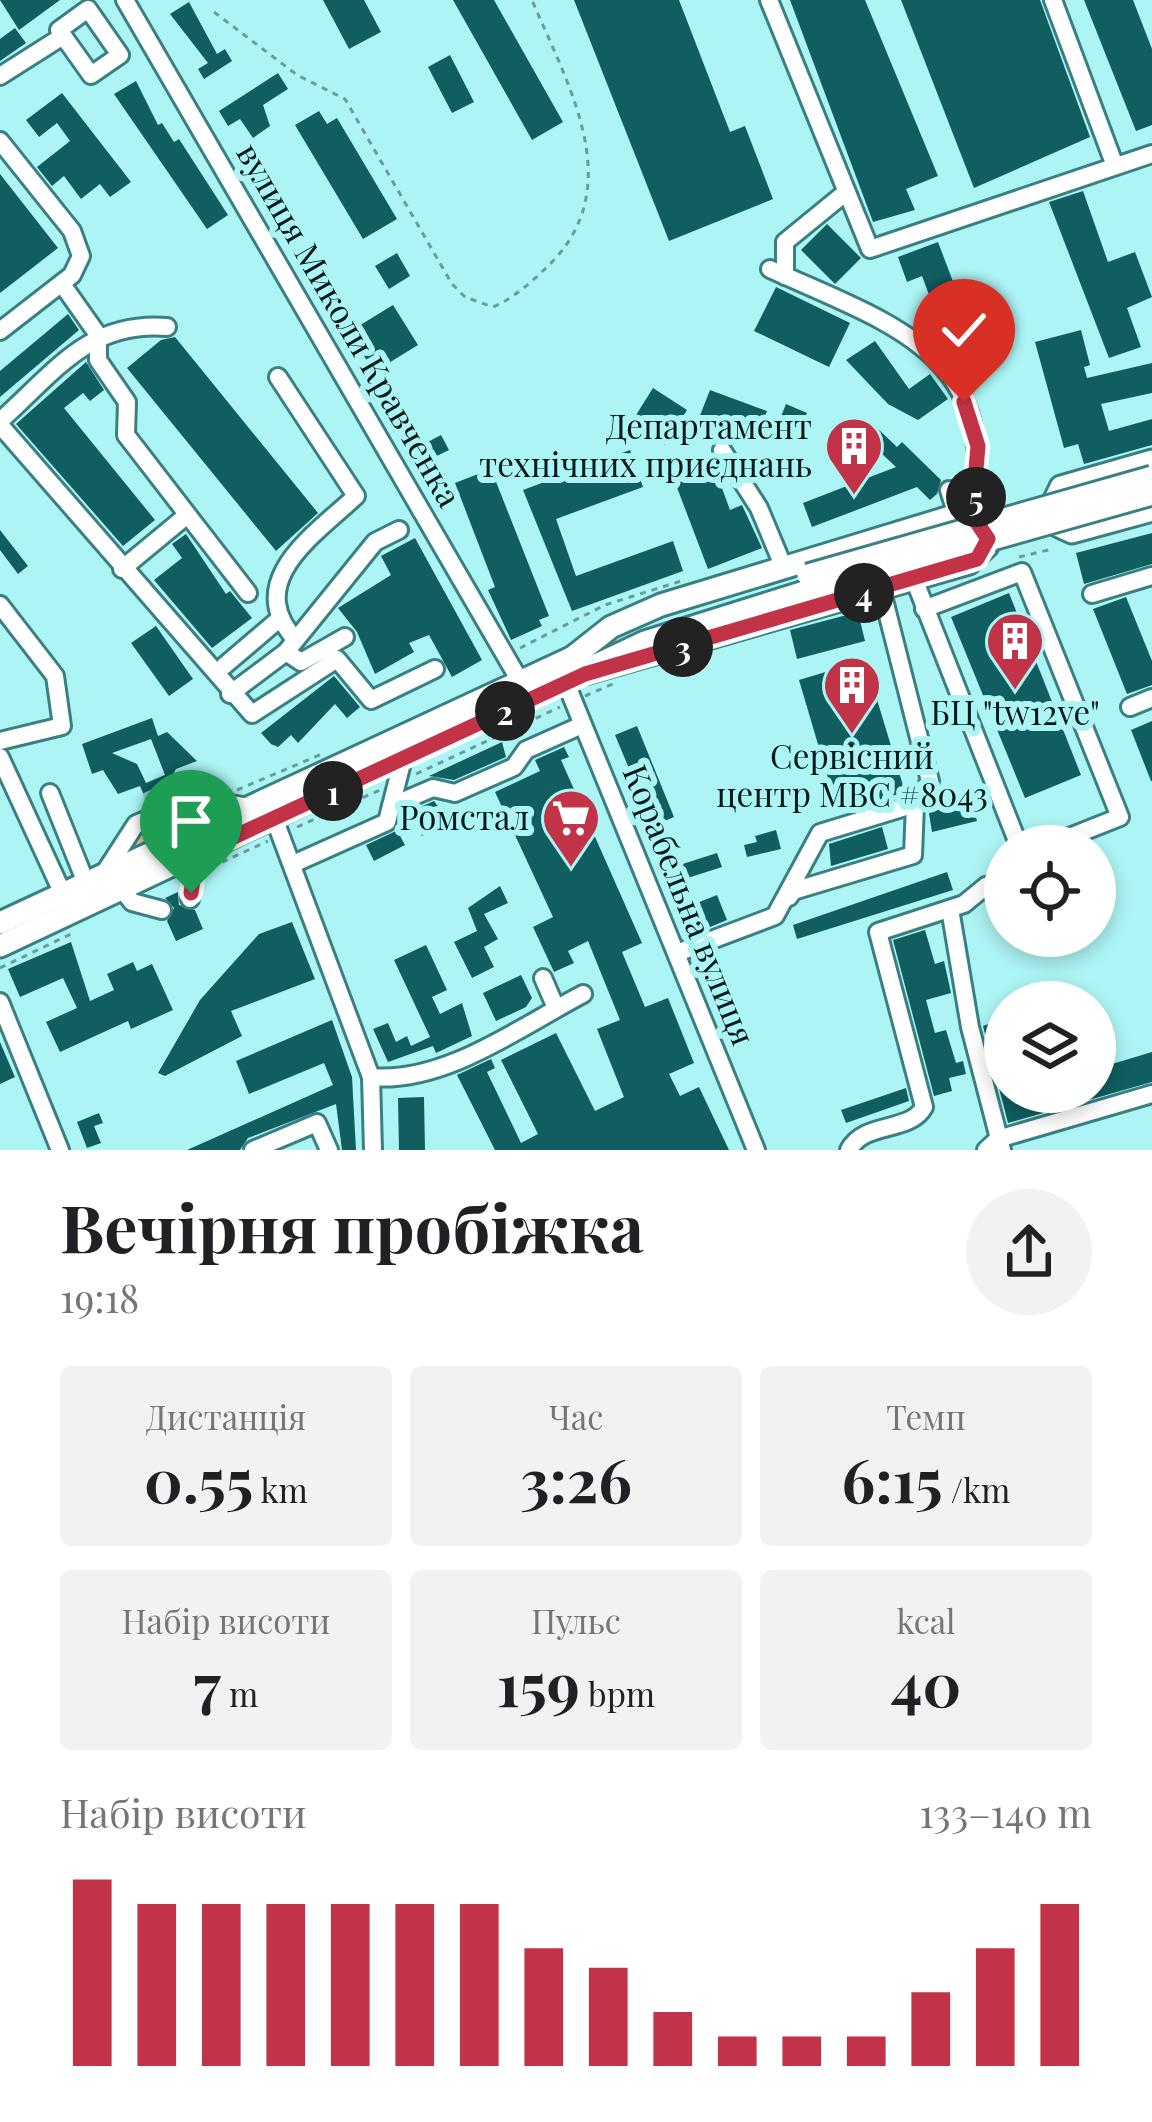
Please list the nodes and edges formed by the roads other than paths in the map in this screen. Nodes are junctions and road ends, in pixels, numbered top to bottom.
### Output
1 (125, 0) edge
2 (770, 0) edge
3 (1053, 0) edge
4 (63, 36) dead end
5 (0, 76) edge
6 (0, 140) edge
7 (1152, 154) edge
8 (1115, 166) junction
9 (845, 193) junction
10 (62, 284) junction
11 (167, 327) dead end
12 (0, 331) edge
13 (98, 334) junction
14 (278, 376) dead end
15 (0, 423) edge
16 (722, 450) dead end
17 (1152, 461) edge
18 (1152, 477) edge
19 (949, 490) dead end
20 (1152, 494) edge
21 (1152, 510) edge
22 (964, 515) junction
23 (186, 516) junction
24 (399, 530) dead end
25 (784, 568) junction
26 (122, 569) junction
27 (1152, 576) edge
28 (914, 579) junction
29 (809, 582) junction
30 (881, 588) junction
31 (248, 593) dead end
32 (1092, 594) dead end
33 (0, 605) edge
34 (924, 609) junction
35 (278, 620) junction
36 (345, 637) dead end
37 (291, 645) junction
38 (224, 666) dead end
39 (435, 669) dead end
40 (574, 679) junction
41 (520, 681) junction
42 (230, 694) junction
43 (1152, 698) edge
44 (1130, 707) dead end
45 (582, 725) junction
46 (0, 741) edge
47 (0, 757) edge
48 (403, 759) junction
49 (182, 784) dead end
50 (50, 794) dead end
51 (201, 796) junction
52 (146, 800) tunnel mouth
53 (915, 804) junction
54 (391, 806) junction
55 (249, 808) junction
56 (274, 818) junction
57 (136, 824) junction
58 (1010, 825) edge
59 (1100, 825) edge
60 (197, 854) junction
61 (293, 864) junction
62 (94, 879) junction
63 (122, 889) junction
64 (984, 892) edge
65 (63, 894) junction
66 (190, 899) dead end
67 (950, 909) junction
68 (162, 910) dead end
69 (775, 916) junction
70 (0, 923) edge
71 (0, 946) edge
72 (677, 953) junction
73 (542, 978) dead end
74 (583, 994) dead end
75 (0, 1002) edge
76 (556, 1008) junction
77 (370, 1077) junction
78 (1152, 1094) edge
79 (995, 1146) edge
80 (60, 1150) edge
81 (253, 1150) edge
82 (329, 1150) edge
83 (373, 1150) edge
84 (756, 1150) edge
85 (849, 1150) edge

1 - 41 street, вулиця Миколи Кравченка
2 - 9 street
3 - 8 street
4 - 5 street
6 - 10 street
7 - 8 street
8 - 9 street
9 - 22 street
10 - 12 street
10 - 13 street
11 - 13 street
13 - 15 street
13 - 23 street
14 - 35 street
15 - 26 street
16 - 25 street
17 - 21 main road
18 - 29 main road, bridge
19 - 22 street
20 - 29 main road, bridge
22 - 25 main road
22 - 28 main road
23 - 26 street
23 - 31 street
24 - 37 street
25 - 40 main road
26 - 42 street
27 - 32 street
28 - 30 main road
28 - 34 street
29 - 40 main road
30 - 40 main road
30 - 53 street
33 - 46 street
34 - 58 street
34 - 59 street
35 - 37 street
35 - 38 street
36 - 37 street
37 - 42 street
39 - 42 street
40 - 41 main road
40 - 45 street, Корабельна вулиця
40 - 48 main road
41 - 55 main road
43 - 44 street
45 - 54 street
45 - 72 street, Корабельна вулиця
47 - 65 street
48 - 54 street
48 - 56 main road
49 - 51 street
50 - 62 street
51 - 55 street
51 - 57 street
52 - 57 street
53 - 69 street
53 - 69 street
54 - 61 street
55 - 62 main road
56 - 60 main road
56 - 61 street
57 - 62 street
60 - 63 main road
60 - 66 street
61 - 77 street
62 - 65 main road
63 - 68 street
63 - 71 main road
64 - 67 street
65 - 70 main road
67 - 79 street
67 - 85 street
69 - 72 street
72 - 84 street, Корабельна вулиця
73 - 76 street
74 - 76 street
75 - 80 street
76 - 77 street
77 - 83 street
78 - 79 street
81 - 82 street

